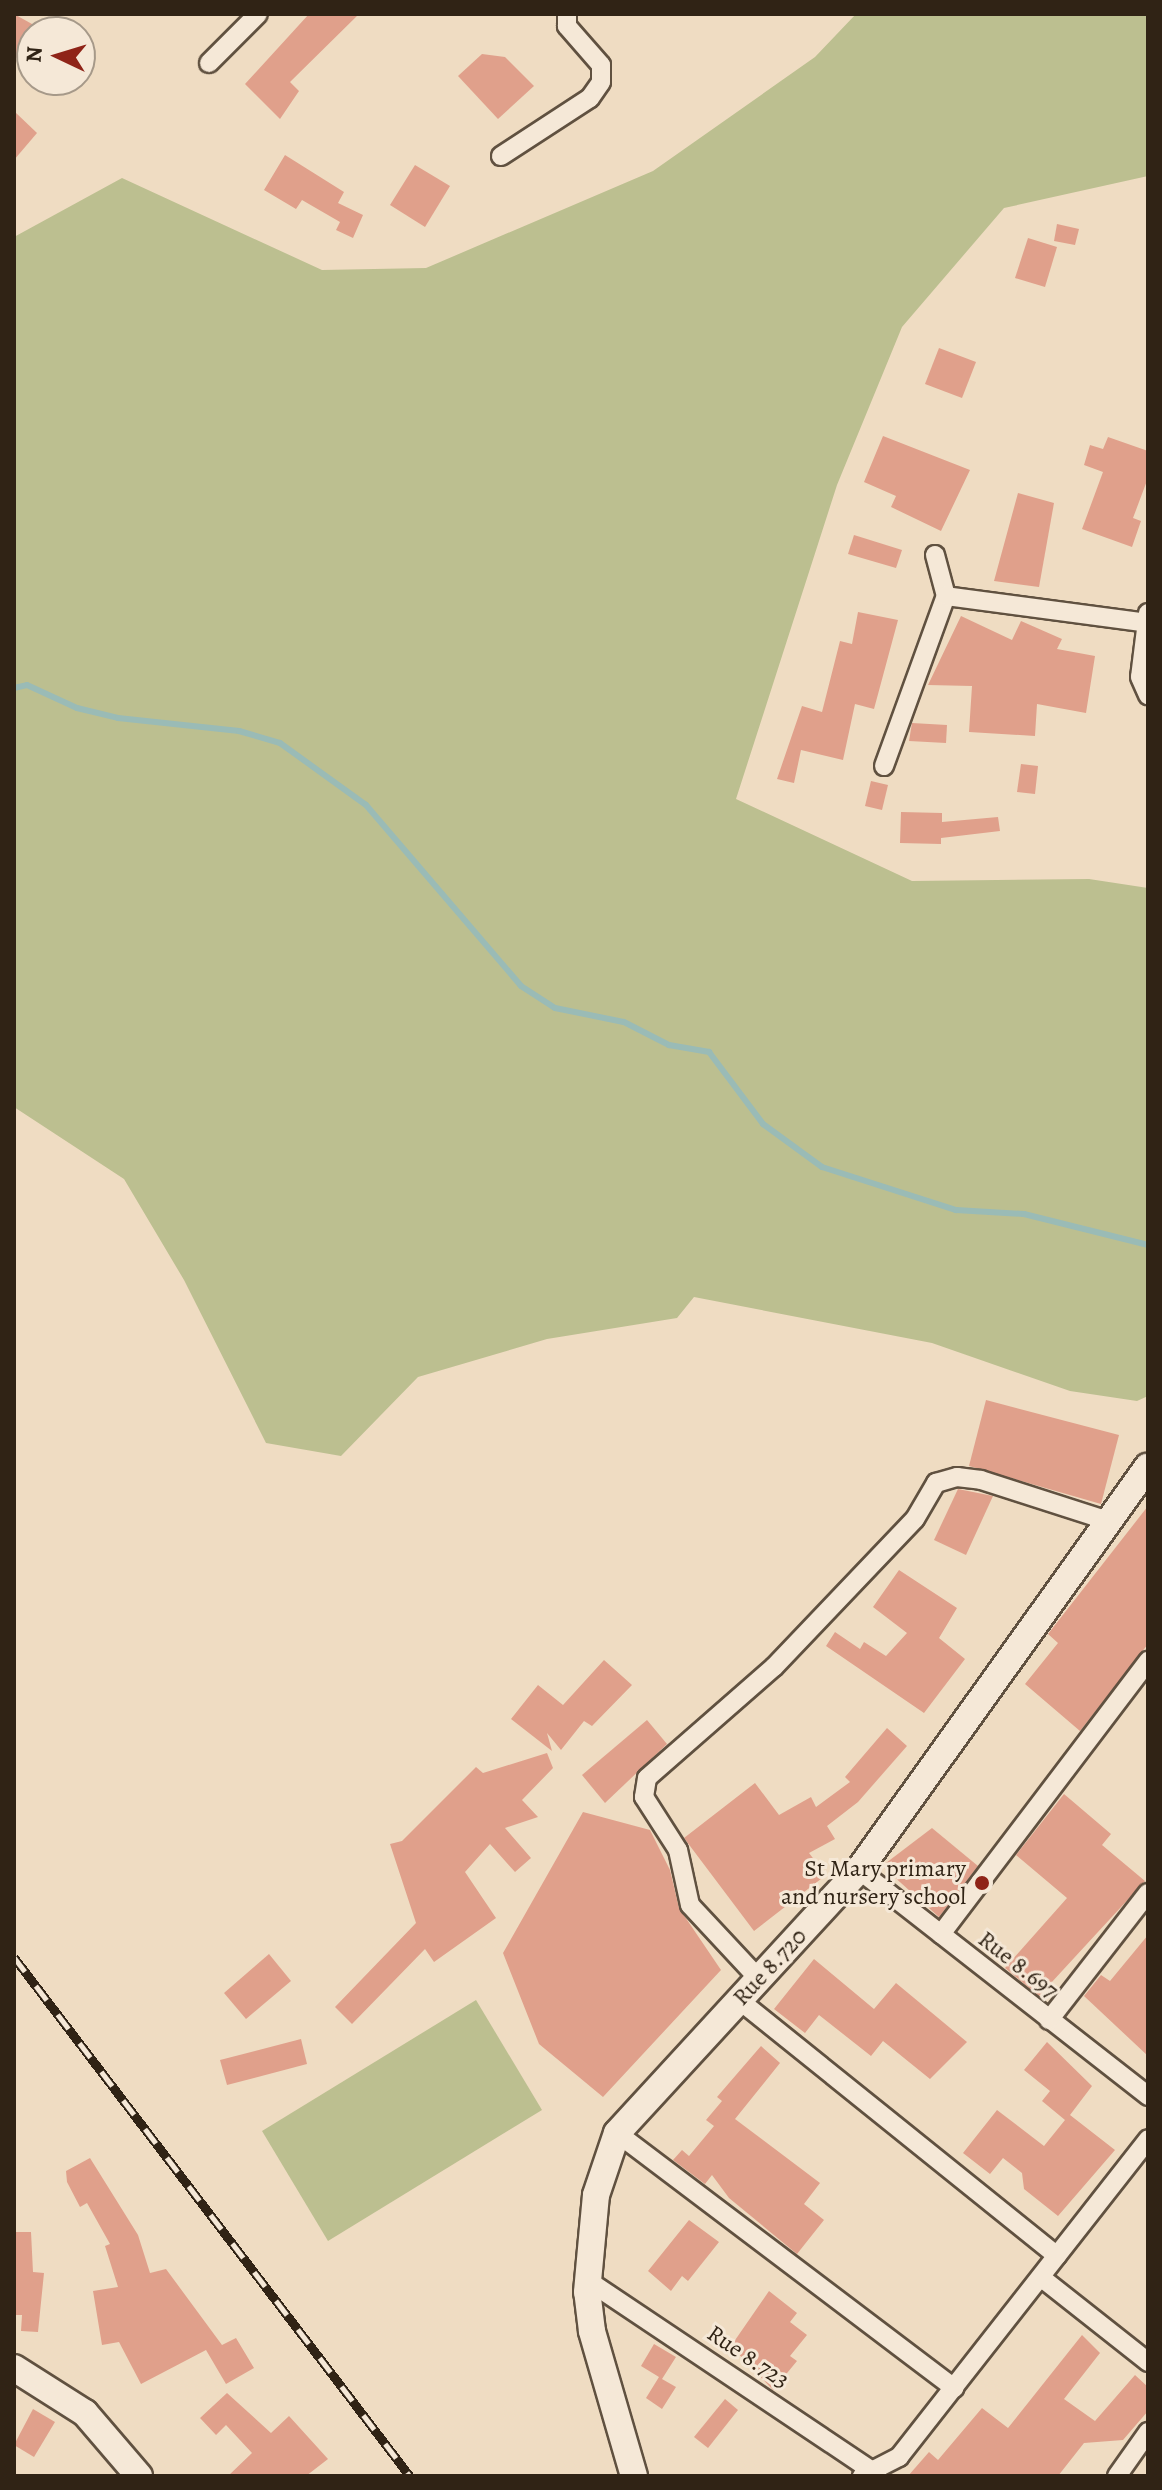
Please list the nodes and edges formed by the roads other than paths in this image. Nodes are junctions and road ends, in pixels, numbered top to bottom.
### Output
1 (258, 14) edge
2 (567, 14) edge
3 (209, 63) dead end
4 (501, 156) dead end
5 (935, 555) dead end
6 (946, 596) junction
7 (1145, 618) edge
8 (1148, 695) edge
9 (884, 766) dead end
10 (1148, 1467) edge
11 (1109, 1521) junction
12 (1146, 1668) edge
13 (859, 1870) junction
14 (1148, 1893) edge
15 (941, 1934) junction
16 (759, 1979) junction
17 (739, 2000) junction
18 (1049, 2020) junction
19 (1148, 2096) edge
20 (617, 2133) junction
21 (1148, 2139) edge
22 (1057, 2256) junction
23 (1043, 2279) junction
24 (587, 2280) junction
25 (1148, 2362) edge
26 (14, 2368) edge
27 (954, 2388) junction
28 (1148, 2432) edge
29 (870, 2473) edge
30 (139, 2476) edge
31 (634, 2476) edge
32 (1117, 2476) edge

1 - 3 street
2 - 4 street
5 - 6 street
6 - 7 street
6 - 9 street
7 - 8 street
10 - 11 main road, Rue 8.720
11 - 13 main road, Rue 8.720
11 - 16 street
12 - 15 street
13 - 15 street, Rue 8.697
13 - 16 main road, Rue 8.720
14 - 18 street
15 - 18 street, Rue 8.697
16 - 17 main road, Rue 8.720
17 - 20 main road, Rue 8.720
17 - 22 street
18 - 19 street, Rue 8.697
20 - 24 main road, Rue 8.720
20 - 27 street
21 - 22 street
22 - 23 street
23 - 25 street
23 - 27 street
24 - 29 street, Rue 8.723
24 - 31 main road, Rue 8.720
26 - 30 main road
27 - 29 street
28 - 32 street

